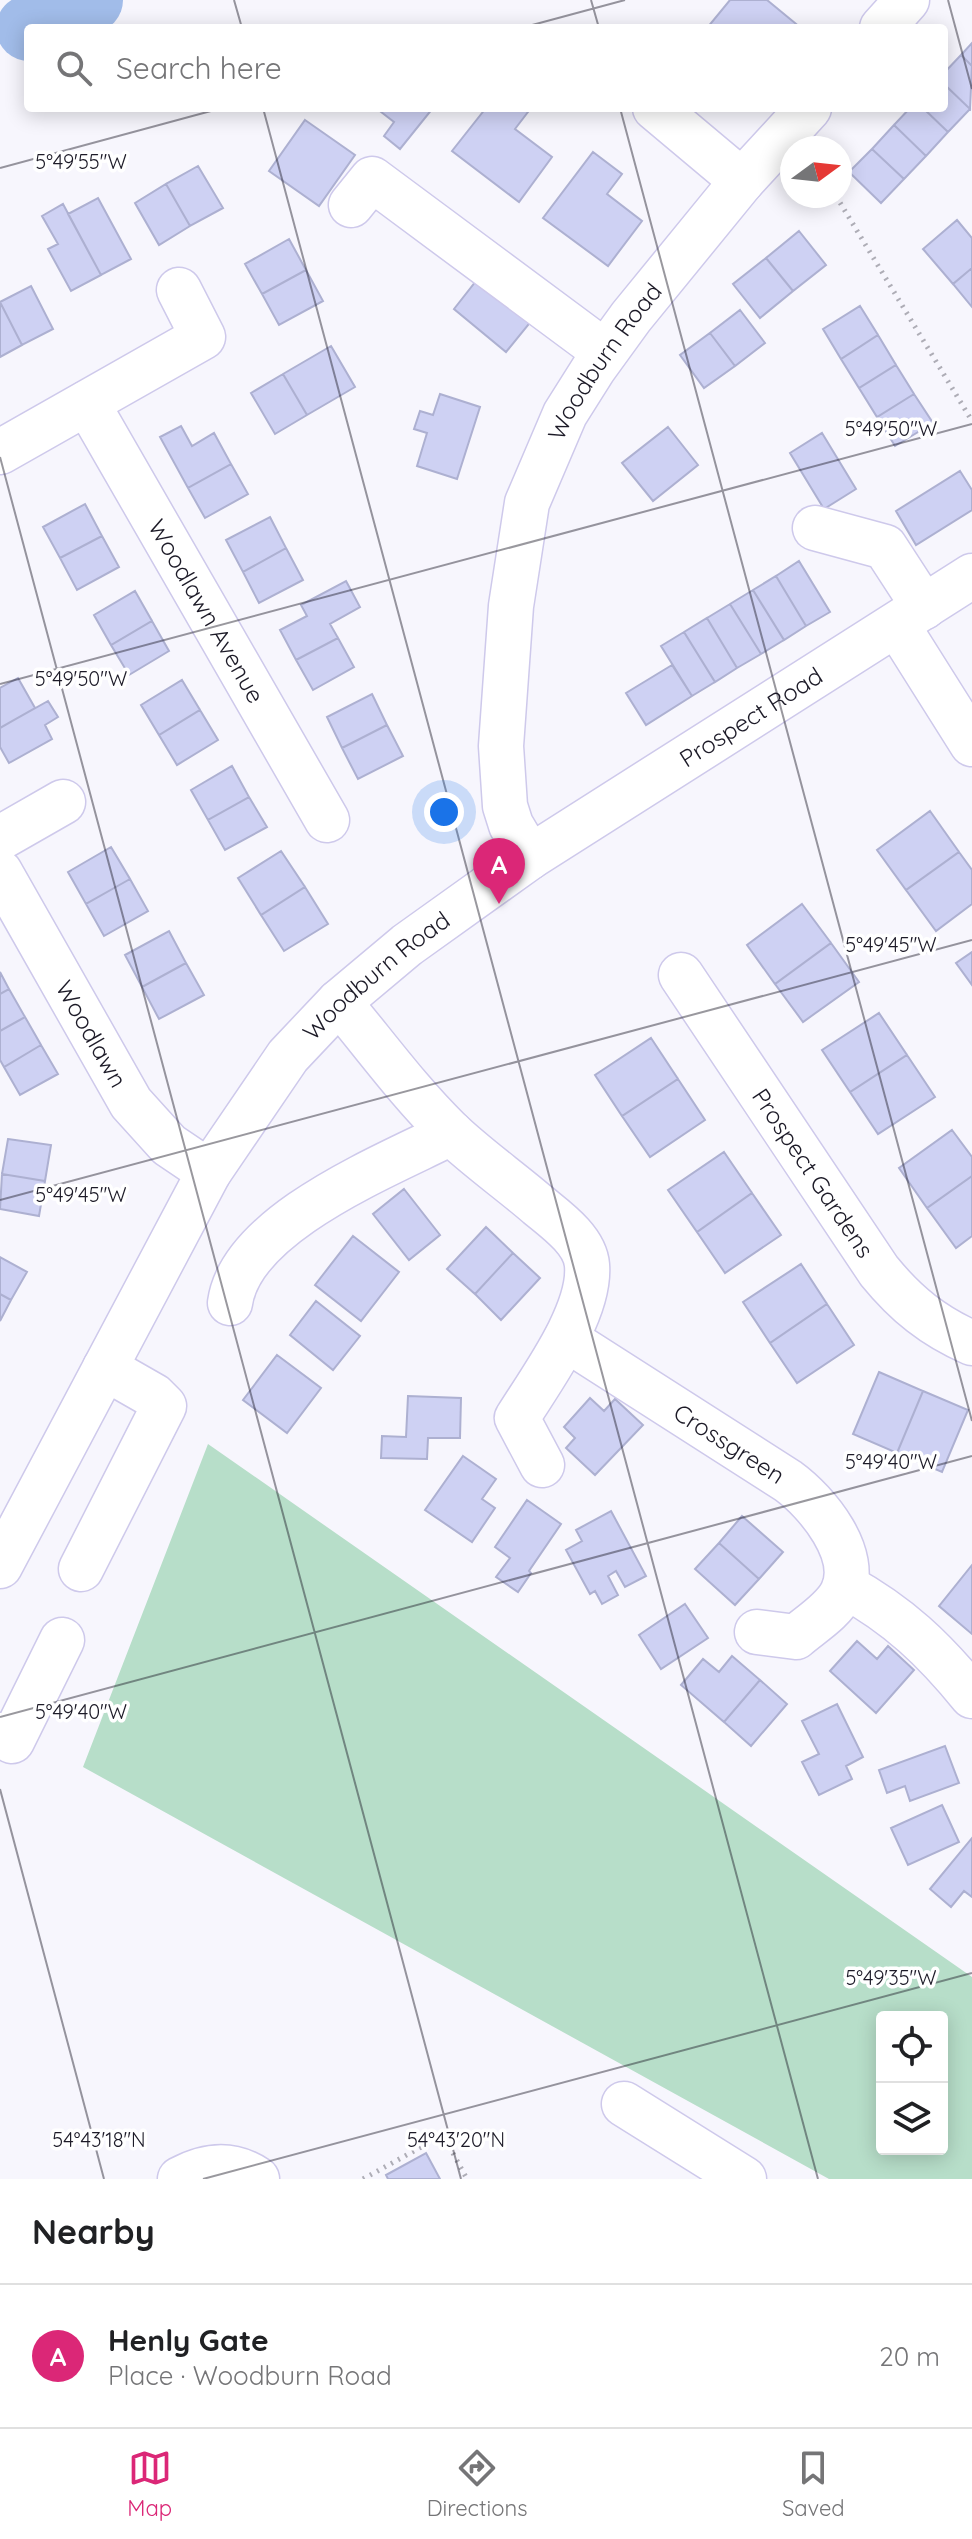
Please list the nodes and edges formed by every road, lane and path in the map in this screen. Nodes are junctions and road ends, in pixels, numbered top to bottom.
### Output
1 (907, 0) edge
2 (886, 24) edge
3 (660, 112) edge
4 (805, 112) edge
5 (742, 181) junction
6 (351, 205) dead end
7 (843, 208) edge
8 (179, 290) dead end
9 (605, 352) junction
10 (87, 403) junction
11 (972, 421) edge
12 (0, 452) edge
13 (815, 528) dead end
14 (972, 576) edge
15 (910, 616) junction
16 (972, 744) edge
17 (63, 802) dead end
18 (327, 820) dead end
19 (0, 838) edge
20 (530, 857) junction
21 (0, 872) edge
22 (681, 975) dead end
23 (339, 1002) junction
24 (451, 1133) junction
25 (209, 1172) junction
26 (230, 1303) dead end
27 (566, 1339) junction
28 (972, 1343) edge
29 (105, 1368) junction
30 (542, 1465) dead end
31 (0, 1566) edge
32 (81, 1569) dead end
33 (845, 1586) junction
34 (757, 1632) dead end
35 (62, 1640) dead end
36 (972, 1696) edge
37 (0, 1735) edge
38 (624, 2104) dead end
39 (180, 2179) edge
40 (257, 2179) edge
41 (363, 2179) edge
42 (467, 2179) edge
43 (744, 2179) edge

1 - 2 street
3 - 5 street
4 - 5 street, Woodburn Road
5 - 9 street, Woodburn Road
6 - 9 street
7 - 11 path
8 - 10 street
9 - 20 street, Woodburn Road
10 - 12 street
10 - 18 street, Woodlawn Avenue
13 - 15 street
14 - 15 street, Prospect Road
15 - 16 street
15 - 20 street, Prospect Road
17 - 19 street
20 - 23 street, Woodburn Road
21 - 25 street, Woodlawn
22 - 28 street, Prospect Gardens
23 - 24 street
23 - 25 street, Woodburn Road
24 - 26 street
24 - 27 street
25 - 29 street, Woodburn Road
27 - 30 street
27 - 33 street, Crossgreen
29 - 31 street, Woodburn Road
29 - 32 street
33 - 34 street
33 - 36 street
35 - 37 street
38 - 43 street
39 - 40 street
41 - 42 path

